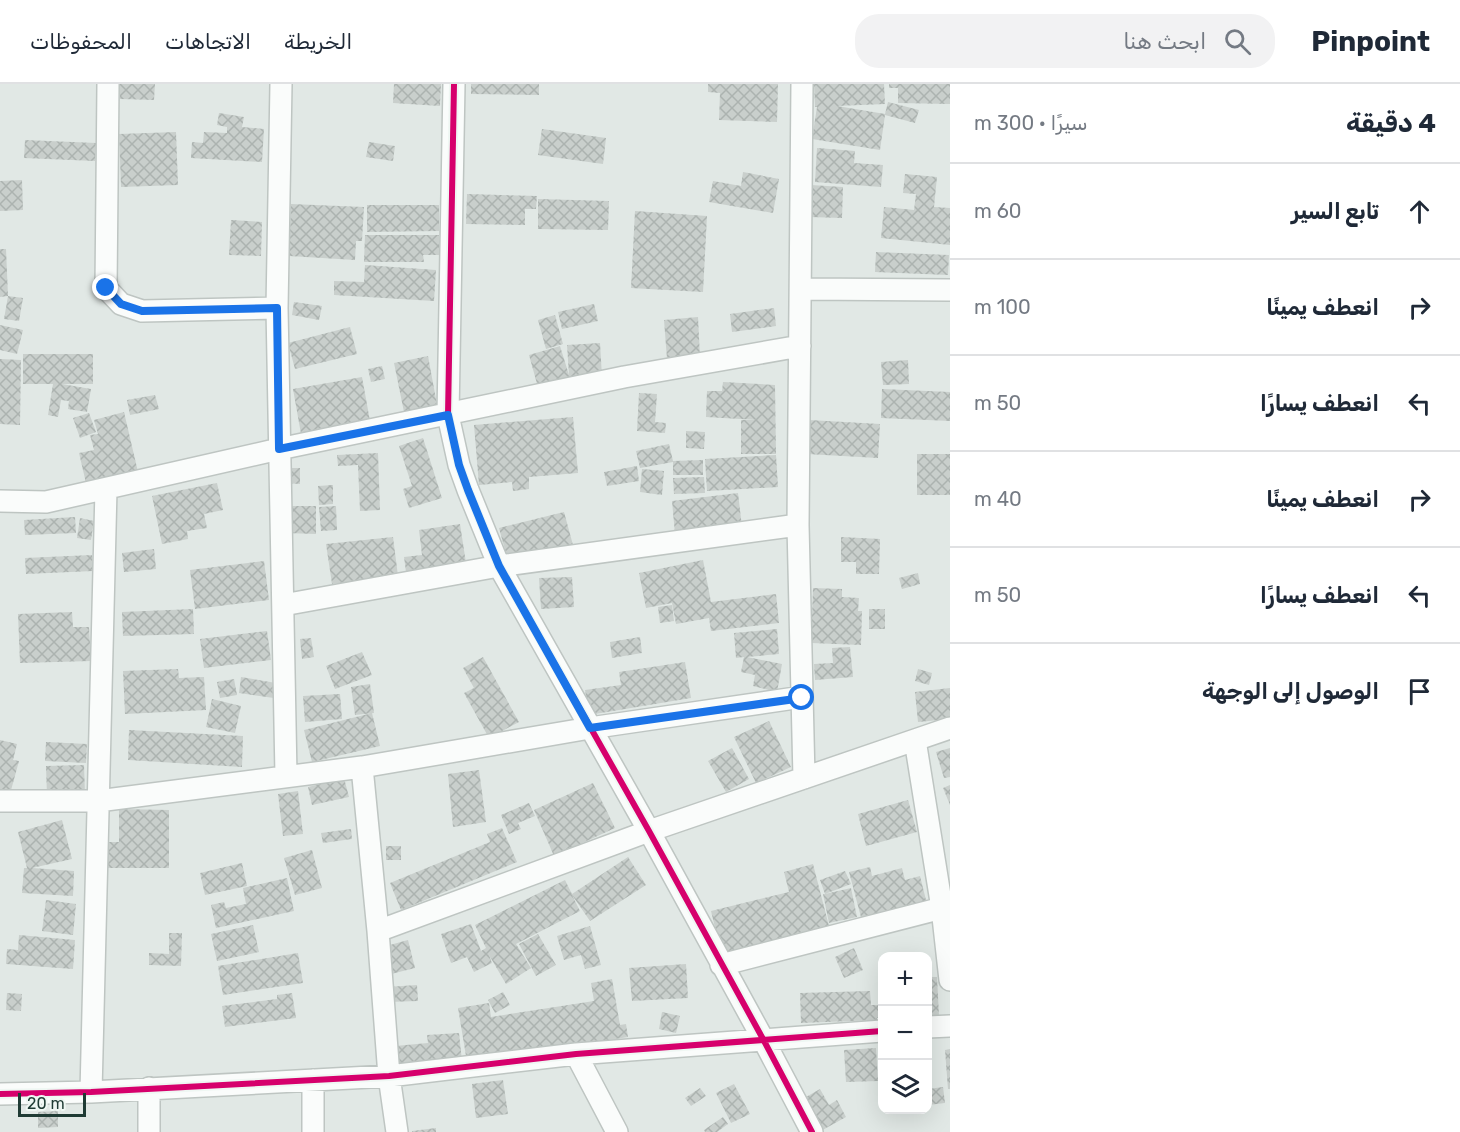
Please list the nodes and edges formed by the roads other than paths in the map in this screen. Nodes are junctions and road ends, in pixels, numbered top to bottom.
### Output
1 (108, 84) edge
2 (281, 84) edge
3 (454, 84) edge
4 (802, 84) edge
5 (801, 289) junction
6 (950, 290) edge
7 (277, 308) junction
8 (800, 346) junction
9 (448, 415) junction
10 (279, 449) junction
11 (106, 489) junction
12 (0, 501) edge
13 (798, 525) junction
14 (499, 566) junction
15 (283, 605) junction
16 (802, 698) junction
17 (590, 728) junction
18 (950, 728) edge
19 (915, 740) junction
20 (362, 767) junction
21 (286, 776) junction
22 (804, 778) junction
23 (0, 801) edge
24 (98, 801) junction
25 (649, 831) junction
26 (946, 907) edge
27 (378, 931) junction
28 (721, 965) junction
29 (950, 980) edge
30 (950, 1026) edge
31 (932, 1027) edge
32 (878, 1030) edge
33 (764, 1039) junction
34 (576, 1054) junction
35 (389, 1076) junction
36 (313, 1080) junction
37 (149, 1088) junction
38 (92, 1092) junction
39 (0, 1094) edge
40 (149, 1132) edge
41 (313, 1132) edge
42 (397, 1132) edge
43 (617, 1132) edge
44 (812, 1132) edge

1 - 7 street
2 - 7 street
3 - 9 street
4 - 5 street
5 - 6 street
5 - 8 street
7 - 10 street
8 - 9 street
8 - 13 street
9 - 10 street
9 - 14 street
10 - 11 street
10 - 15 street
11 - 12 street
11 - 24 street
13 - 14 street
13 - 16 street
14 - 15 street
14 - 17 street
15 - 21 street
16 - 17 street
16 - 22 street
17 - 20 street
17 - 25 street
18 - 19 street
19 - 22 street
19 - 26 street
20 - 21 street
20 - 27 street
21 - 24 street
22 - 25 street
23 - 24 street
24 - 38 street
25 - 27 street
25 - 28 street
26 - 28 street
26 - 29 street
27 - 35 street
28 - 33 street
30 - 31 street
32 - 33 street
33 - 34 street
33 - 44 street
34 - 35 street
34 - 43 street
35 - 36 street
35 - 42 street
36 - 37 street
36 - 41 street
37 - 38 street
37 - 40 street
38 - 39 street

